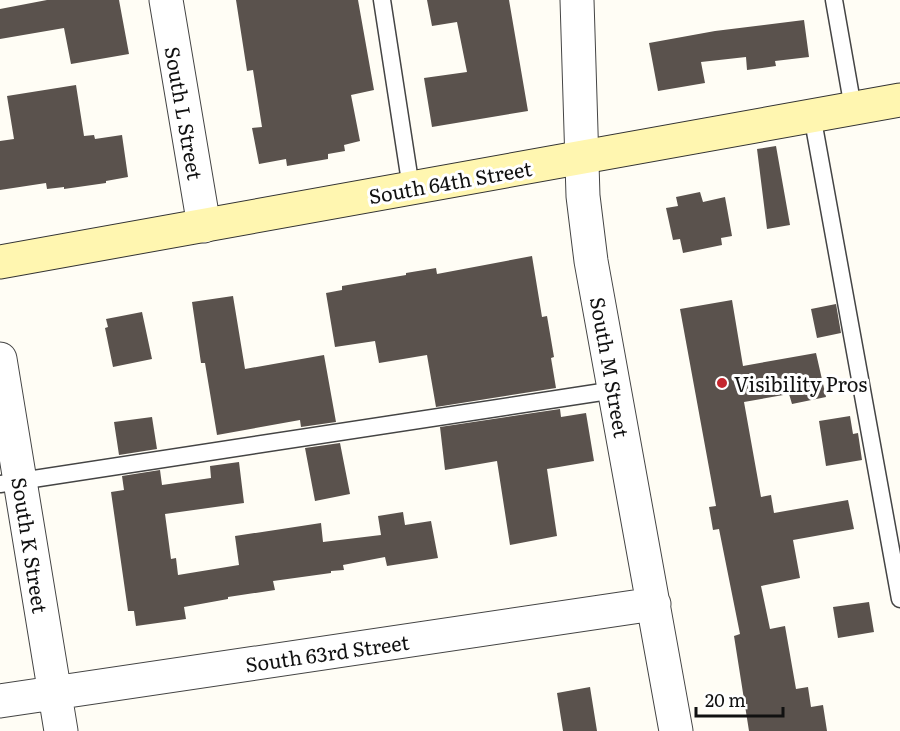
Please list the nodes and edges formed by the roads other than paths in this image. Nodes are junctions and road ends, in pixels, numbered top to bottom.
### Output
1 (166, 0) edge
2 (382, 0) edge
3 (577, 0) edge
4 (834, 0) edge
5 (900, 100) edge
6 (854, 108) junction
7 (812, 116) junction
8 (582, 158) junction
9 (411, 188) junction
10 (204, 226) junction
11 (0, 262) edge
12 (0, 359) edge
13 (615, 390) junction
14 (10, 483) edge
15 (900, 599) edge
16 (654, 604) junction
17 (55, 692) junction
18 (0, 701) edge
19 (61, 731) edge
20 (676, 731) edge

1 - 10 street, South L Street
2 - 9 lane
3 - 8 street, South M Street
4 - 6 lane
5 - 6 street, South 64th Street
6 - 7 street, South 64th Street
7 - 8 street, South 64th Street
7 - 15 lane
8 - 9 street, South 64th Street
8 - 13 street, South M Street
9 - 10 street, South 64th Street
10 - 11 street, South 64th Street
12 - 14 street, South K Street
13 - 14 lane
13 - 16 street, South M Street
14 - 17 street, South K Street
16 - 17 street, South 63rd Street
16 - 20 street, South M Street
17 - 18 street, South 63rd Street
17 - 19 street, South K Street

